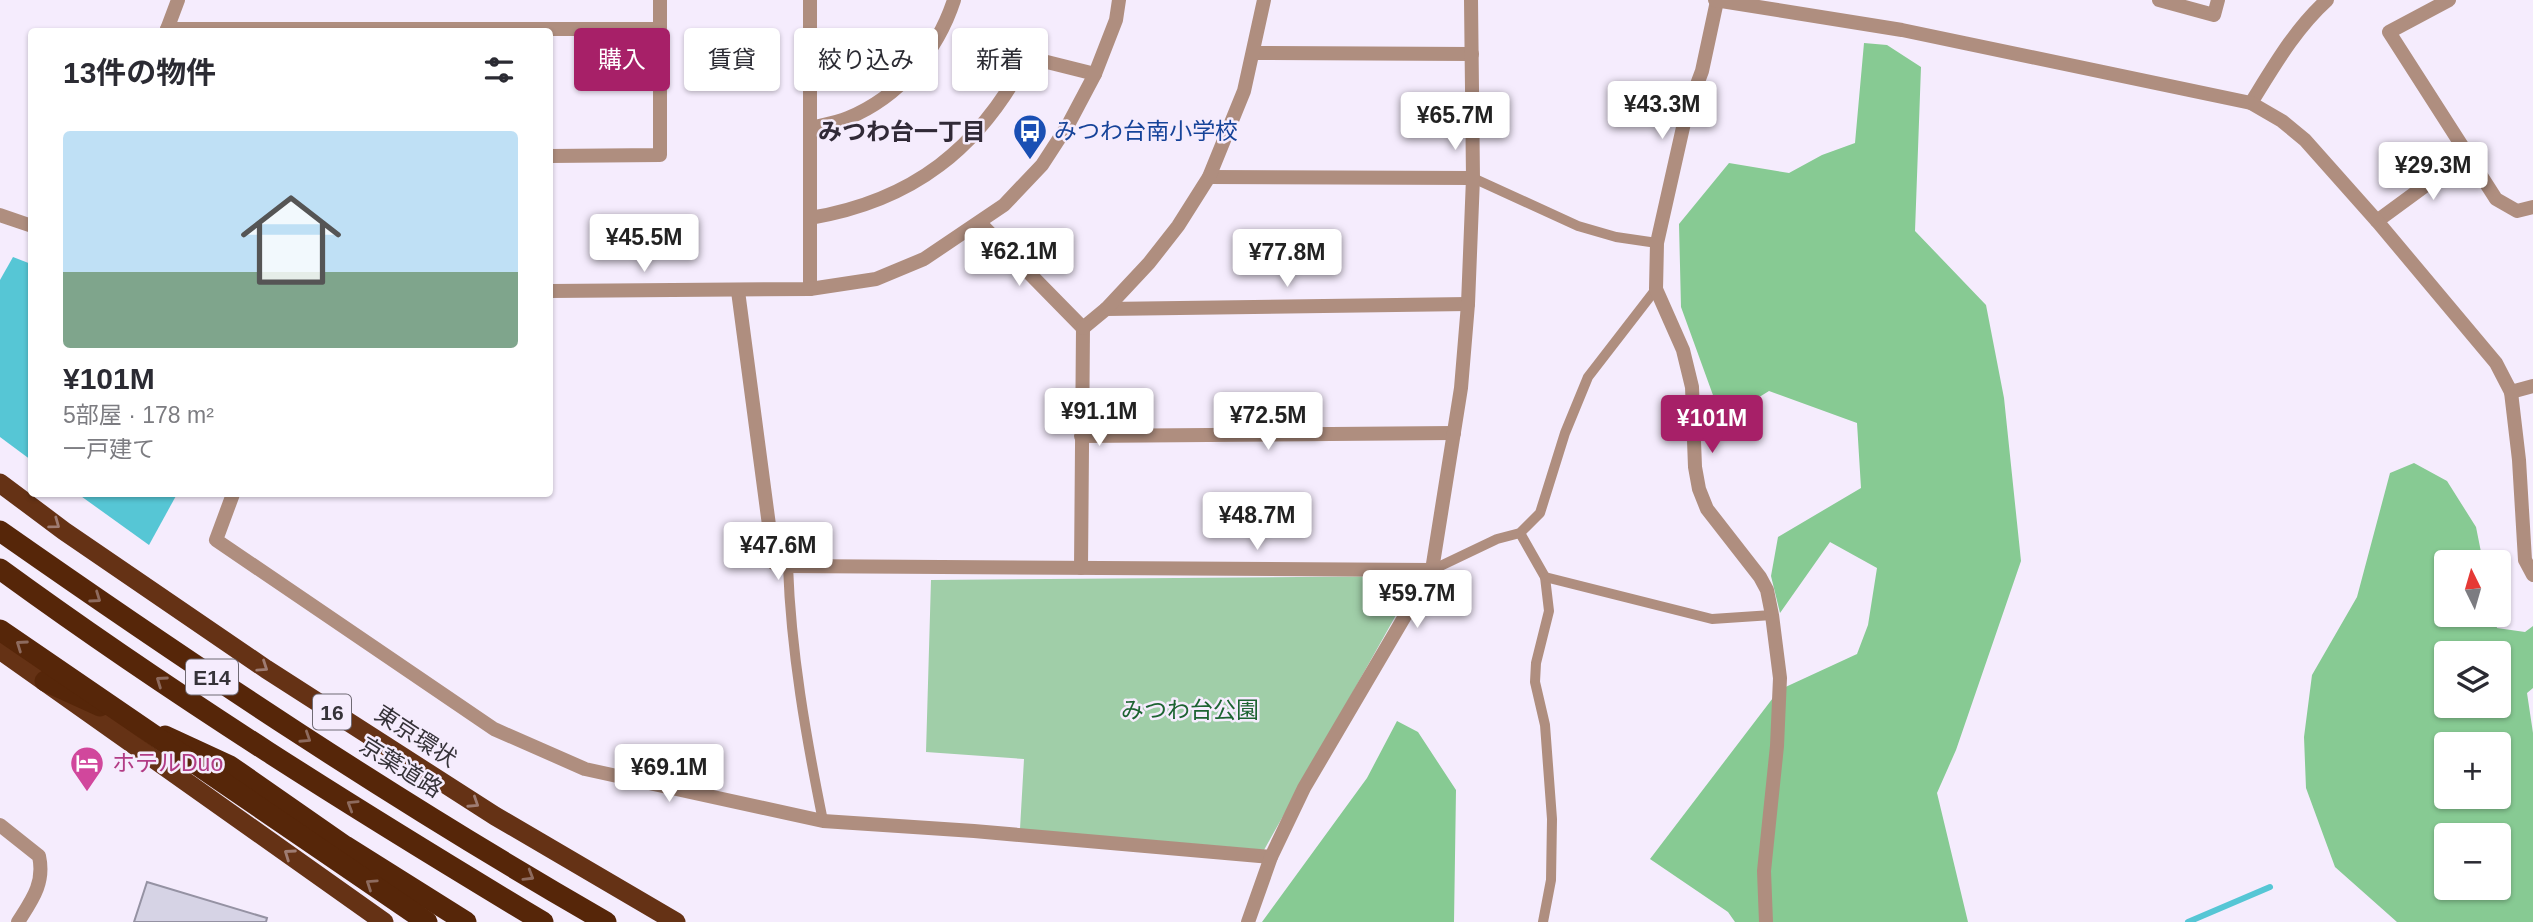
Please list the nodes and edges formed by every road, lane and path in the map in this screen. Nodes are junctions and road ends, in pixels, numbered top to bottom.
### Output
1 (178, 0) edge
2 (660, 0) edge
3 (810, 0) edge
4 (954, 0) edge
5 (1119, 0) edge
6 (1264, 0) edge
7 (1471, 0) edge
8 (1716, 0) edge
9 (2159, 0) edge
10 (2218, 0) edge
11 (2327, 0) edge
12 (2449, 0) edge
13 (168, 28) edge
14 (660, 28) edge
15 (553, 29) edge
16 (574, 29) edge
17 (1254, 53) junction
18 (1472, 54) junction
19 (1095, 74) junction
20 (660, 91) edge
21 (2251, 103) junction
22 (811, 128) junction
23 (2468, 155) junction
24 (553, 156) edge
25 (1209, 177) junction
26 (1473, 178) junction
27 (2533, 208) edge
28 (0, 215) edge
29 (810, 218) junction
30 (2377, 221) junction
31 (980, 223) junction
32 (28, 225) edge
33 (1657, 243) junction
34 (810, 289) junction
35 (1656, 289) junction
36 (553, 291) edge
37 (738, 291) junction
38 (1468, 304) junction
39 (1106, 309) junction
40 (1083, 328) junction
41 (2533, 386) edge
42 (2511, 392) junction
43 (1454, 433) junction
44 (1081, 436) junction
45 (0, 484) edge
46 (232, 497) edge
47 (0, 531) edge
48 (1520, 533) junction
49 (788, 566) junction
50 (1081, 568) junction
51 (0, 569) edge
52 (1432, 570) junction
53 (2533, 575) edge
54 (1545, 577) junction
55 (1772, 615) junction
56 (0, 630) edge
57 (0, 650) edge
58 (45, 681) junction
59 (824, 821) junction
60 (0, 825) edge
61 (1271, 857) junction
62 (18, 922) edge
63 (384, 922) edge
64 (427, 922) edge
65 (466, 922) edge
66 (542, 922) edge
67 (606, 922) edge
68 (676, 922) edge
69 (1248, 922) edge
70 (1542, 922) edge
71 (1766, 922) edge

1 - 13 street
2 - 14 street
3 - 22 street
4 - 22 street
5 - 19 street
6 - 17 street
7 - 18 street
8 - 21 street
8 - 33 street
9 - 10 street
11 - 21 street
12 - 23 street
15 - 16 street
17 - 18 street
17 - 25 street
18 - 26 street
19 - 29 street
19 - 31 street
20 - 24 street
21 - 30 street
22 - 29 street
23 - 27 street
23 - 30 street
25 - 26 street
25 - 39 street
26 - 33 lane
26 - 38 street
28 - 32 street
29 - 34 street
30 - 42 street
31 - 34 street
31 - 40 street
33 - 35 street
34 - 37 street
35 - 48 lane
35 - 55 street
36 - 37 street
37 - 49 street
38 - 39 street
38 - 43 street
39 - 40 street
40 - 44 street
41 - 42 street
42 - 53 street
43 - 44 street
43 - 52 street
44 - 50 street
45 -> 68 highway, 東京環状 / 16
46 - 59 street
47 -> 67 highway, 京葉道路 / E14
48 - 52 lane
48 - 54 lane
49 - 50 street
49 - 59 lane
50 - 52 street
66 -> 51 highway, E14
52 - 61 street
54 - 55 lane
54 - 70 lane
55 - 71 street
64 -> 56 highway, bridge
57 - 58 highway
63 -> 58 highway
58 - 65 highway
59 - 61 street
60 - 62 street
61 - 69 street

